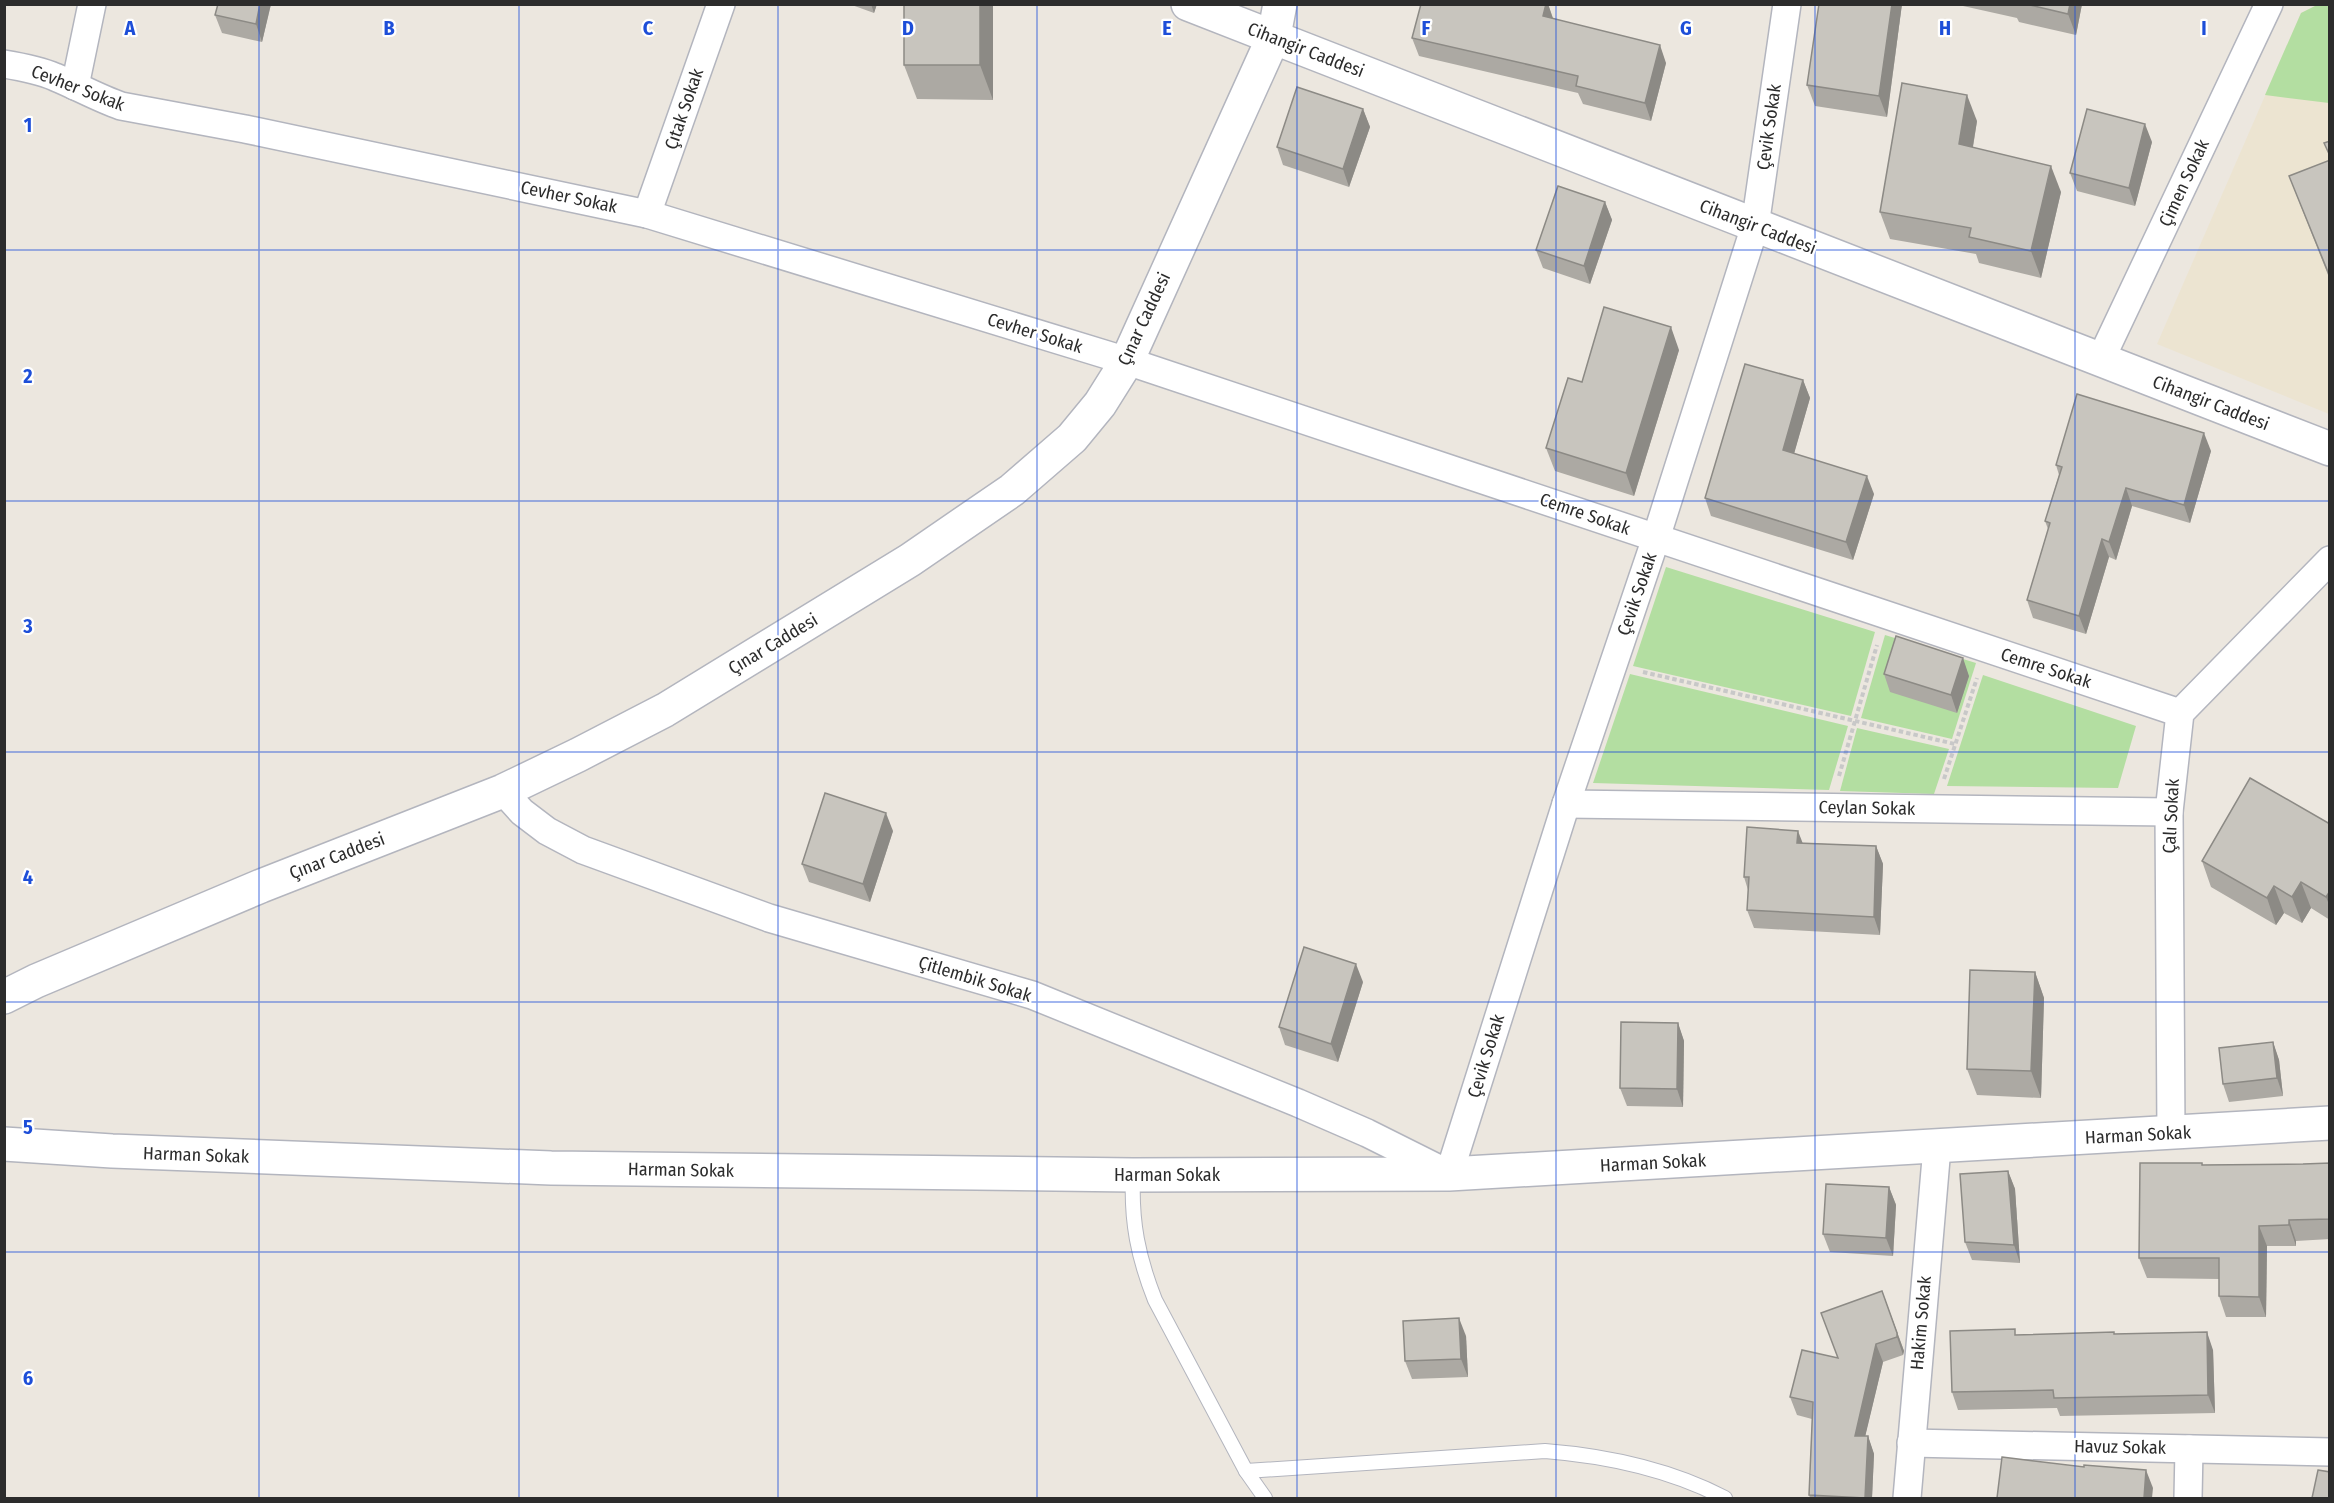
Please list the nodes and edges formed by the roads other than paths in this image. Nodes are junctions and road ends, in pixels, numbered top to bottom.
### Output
1 (93, 4) edge
2 (722, 4) edge
3 (1188, 4) edge
4 (1280, 4) edge
5 (1788, 4) edge
6 (2269, 4) edge
7 (1274, 36) junction
8 (4, 64) edge
9 (75, 86) junction
10 (647, 214) junction
11 (1755, 226) junction
12 (1126, 361) junction
13 (2100, 361) junction
14 (2330, 449) edge
15 (1656, 538) junction
16 (2330, 560) edge
17 (2180, 713) junction
18 (502, 791) junction
19 (1566, 804) junction
20 (2169, 812) junction
21 (4, 997) edge
22 (2330, 1123) edge
23 (2171, 1133) junction
24 (4, 1144) edge
25 (1937, 1147) junction
26 (1449, 1174) junction
27 (1132, 1175) junction
28 (1911, 1443) junction
29 (2189, 1449) junction
30 (2330, 1452) edge
31 (1246, 1471) junction
32 (1265, 1498) edge
33 (1725, 1498) edge
34 (1907, 1498) edge
35 (2188, 1498) edge

1 - 9 street
2 - 10 street, Çıtak Sokak
3 - 7 street, Cihangir Caddesi
4 - 7 street, Çınar Caddesi
5 - 11 street, Çevik Sokak
6 - 13 street, Çimen Sokak
7 - 11 street, Cihangir Caddesi
7 - 12 street, Çınar Caddesi
8 - 9 street, Cevher Sokak
9 - 10 street, Cevher Sokak
10 - 12 street, Cevher Sokak
11 - 13 street, Cihangir Caddesi
11 - 15 street, Çevik Sokak
12 - 15 street, Cemre Sokak
12 - 18 street, Çınar Caddesi
13 - 14 street, Cihangir Caddesi
15 - 17 street, Cemre Sokak
15 - 19 street, Çevik Sokak
16 - 17 street
17 - 20 street, Çalı Sokak
18 - 21 street, Çınar Caddesi
18 - 26 street, Çitlembik Sokak
19 - 20 street, Ceylan Sokak
19 - 26 street, Çevik Sokak
20 - 23 street, Çalı Sokak
22 - 23 street, Harman Sokak
23 - 25 street, Harman Sokak
24 - 27 street, Harman Sokak
25 - 26 street, Harman Sokak
25 - 28 street, Hakim Sokak
26 - 27 street, Harman Sokak
27 - 31 lane
28 - 29 street, Havuz Sokak
28 - 34 street, Hakim Sokak
29 - 30 street, Havuz Sokak
29 - 35 street
31 - 32 lane
31 - 33 lane

